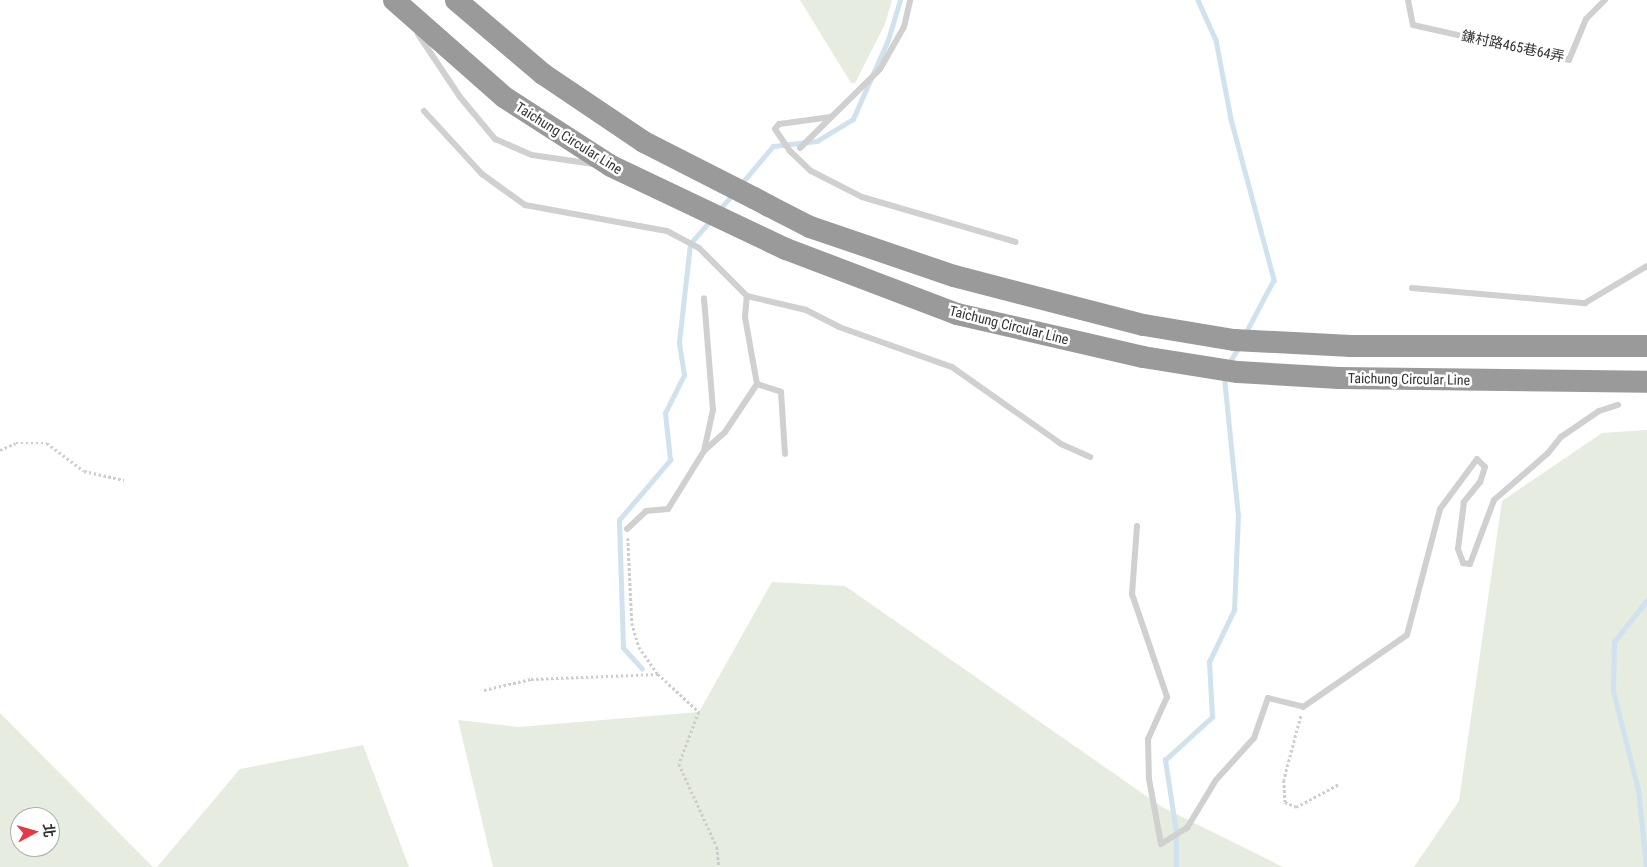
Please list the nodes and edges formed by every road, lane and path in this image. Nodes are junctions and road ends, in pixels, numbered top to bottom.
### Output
1 (456, 0) edge
2 (910, 0) edge
3 (1408, 0) edge
4 (1605, 0) edge
5 (398, 5) edge
6 (424, 112) dead end
7 (831, 117) junction
8 (800, 148) dead end
9 (611, 166) junction
10 (1016, 242) dead end
11 (1647, 266) edge
12 (1412, 288) dead end
13 (748, 296) junction
14 (704, 298) dead end
15 (1647, 346) edge
16 (1647, 382) edge
17 (758, 384) junction
18 (1618, 405) dead end
19 (0, 450) edge
20 (704, 451) junction
21 (785, 454) dead end
22 (1090, 456) dead end
23 (124, 480) dead end
24 (1137, 526) dead end
25 (628, 529) joint
26 (658, 674) junction
27 (484, 690) dead end
28 (1303, 707) junction
29 (1339, 784) dead end
30 (719, 867) edge

1 - 15 highway
2 - 7 lane
3 - 4 lane, 鎌村路465巷64弄
5 - 9 highway, Taichung Circular Line
5 - 9 lane
6 - 13 lane
7 - 8 lane
7 - 10 lane
9 - 16 highway, Taichung Circular Line
11 - 12 lane
13 - 17 lane
13 - 22 lane
14 - 20 lane
17 - 20 lane
17 - 21 lane
18 - 28 lane
19 - 23 path
20 - 25 lane
24 - 28 lane
25 - 26 path
26 - 27 path
26 - 30 path
28 - 29 path

